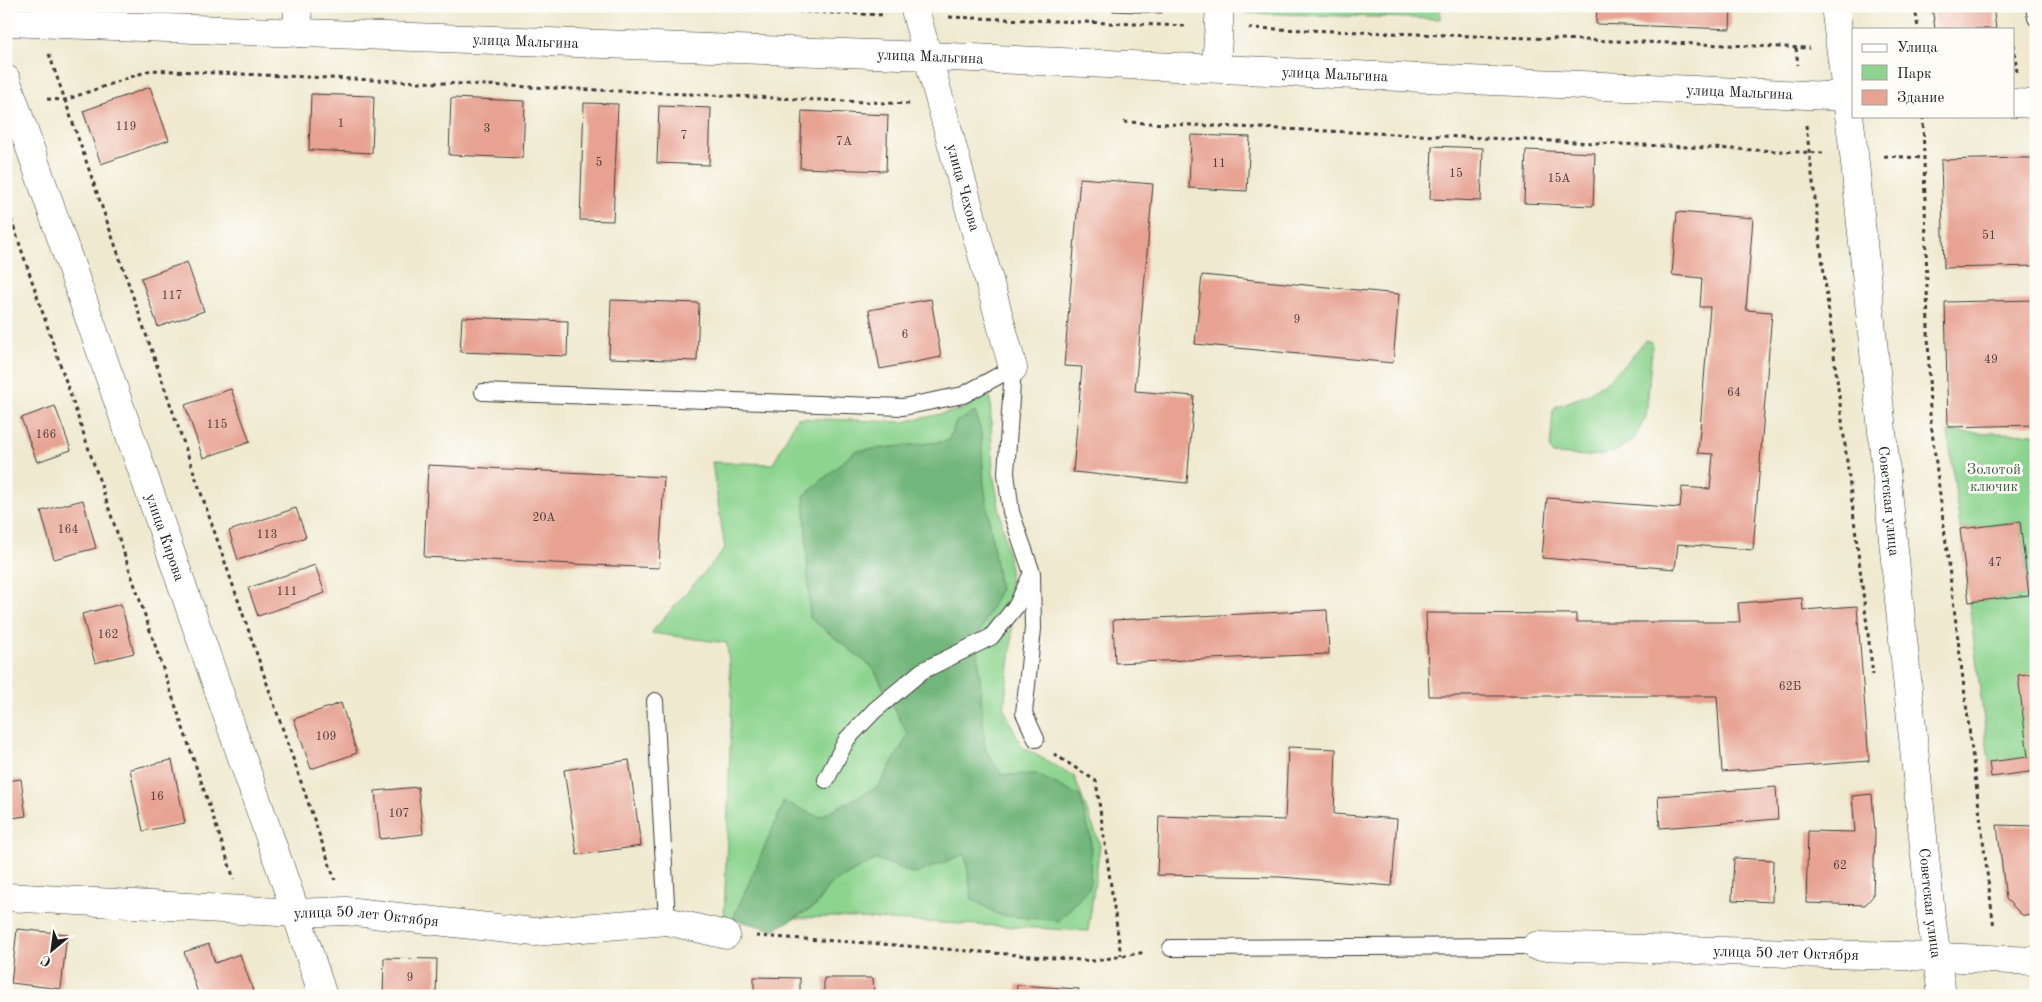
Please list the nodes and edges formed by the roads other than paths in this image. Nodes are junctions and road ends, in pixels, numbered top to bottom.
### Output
1 (1835, 6) edge
2 (2034, 6) edge
3 (916, 11) edge
4 (1220, 17) edge
5 (2036, 18) edge
6 (298, 20) edge
7 (6, 22) edge
8 (927, 56) junction
9 (1216, 68) junction
10 (10, 89) edge
11 (1850, 96) edge
12 (2014, 103) edge
13 (2036, 104) edge
14 (1013, 368) junction
15 (483, 392) dead end
16 (1032, 573) junction
17 (655, 701) dead end
18 (1036, 739) dead end
19 (826, 780) dead end
20 (6, 896) edge
21 (296, 913) junction
22 (667, 922) junction
23 (726, 934) road end
24 (1536, 946) joint
25 (1171, 948) road end
26 (1937, 958) junction
27 (2036, 961) edge
28 (323, 996) edge
29 (1942, 996) edge

1 - 11 street, Советская улица
2 - 5 lane
3 - 8 street, улица Чехова
4 - 9 street
6 - 7 street, улица Мальгина
6 - 8 street, улица Мальгина
8 - 9 street, улица Мальгина
8 - 14 street, улица Чехова
9 - 11 street, улица Мальгина
10 - 21 street, улица Кирова
11 - 26 street, Советская улица
12 - 13 street
14 - 15 lane
14 - 16 lane
16 - 18 lane
16 - 19 lane
17 - 22 lane
20 - 21 street, улица 50 лет Октября
21 - 22 street, улица 50 лет Октября
21 - 28 street, улица Кирова
22 - 23 street, улица 50 лет Октября
24 - 25 lane
24 - 26 street, улица 50 лет Октября
26 - 27 street, улица 50 лет Октября
26 - 29 street, Советская улица

